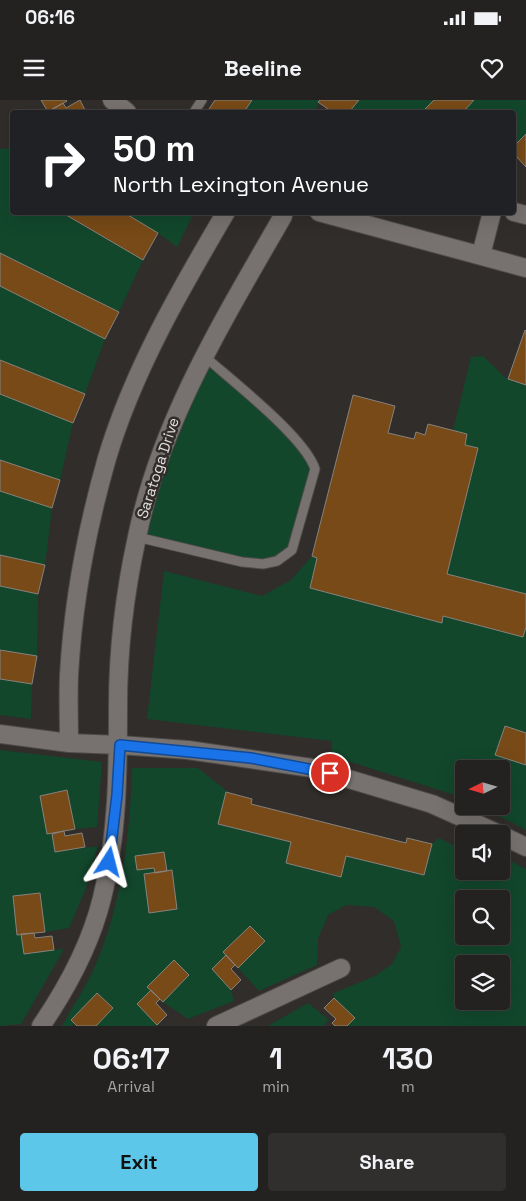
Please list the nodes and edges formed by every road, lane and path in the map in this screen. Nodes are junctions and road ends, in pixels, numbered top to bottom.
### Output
1 (112, 100) edge
2 (125, 110) edge
3 (224, 215) edge
4 (280, 215) edge
5 (330, 215) edge
6 (491, 215) edge
7 (481, 255) junction
8 (526, 268) edge
9 (203, 355) junction
10 (137, 537) junction
11 (0, 734) edge
12 (69, 743) junction
13 (120, 745) junction
14 (480, 825) edge
15 (510, 839) edge
16 (526, 847) edge
17 (341, 968) dead end
18 (41, 1026) edge
19 (216, 1026) edge

1 - 2 street
3 - 12 street
4 - 9 street, Saratoga Drive
5 - 7 street
6 - 7 street
7 - 8 street
9 - 10 street, Saratoga Drive
9 - 10 lane
10 - 13 street, Saratoga Drive
11 - 12 street
12 - 13 street
13 - 14 street
13 - 18 street, Saratoga Drive
15 - 16 street
17 - 19 street

